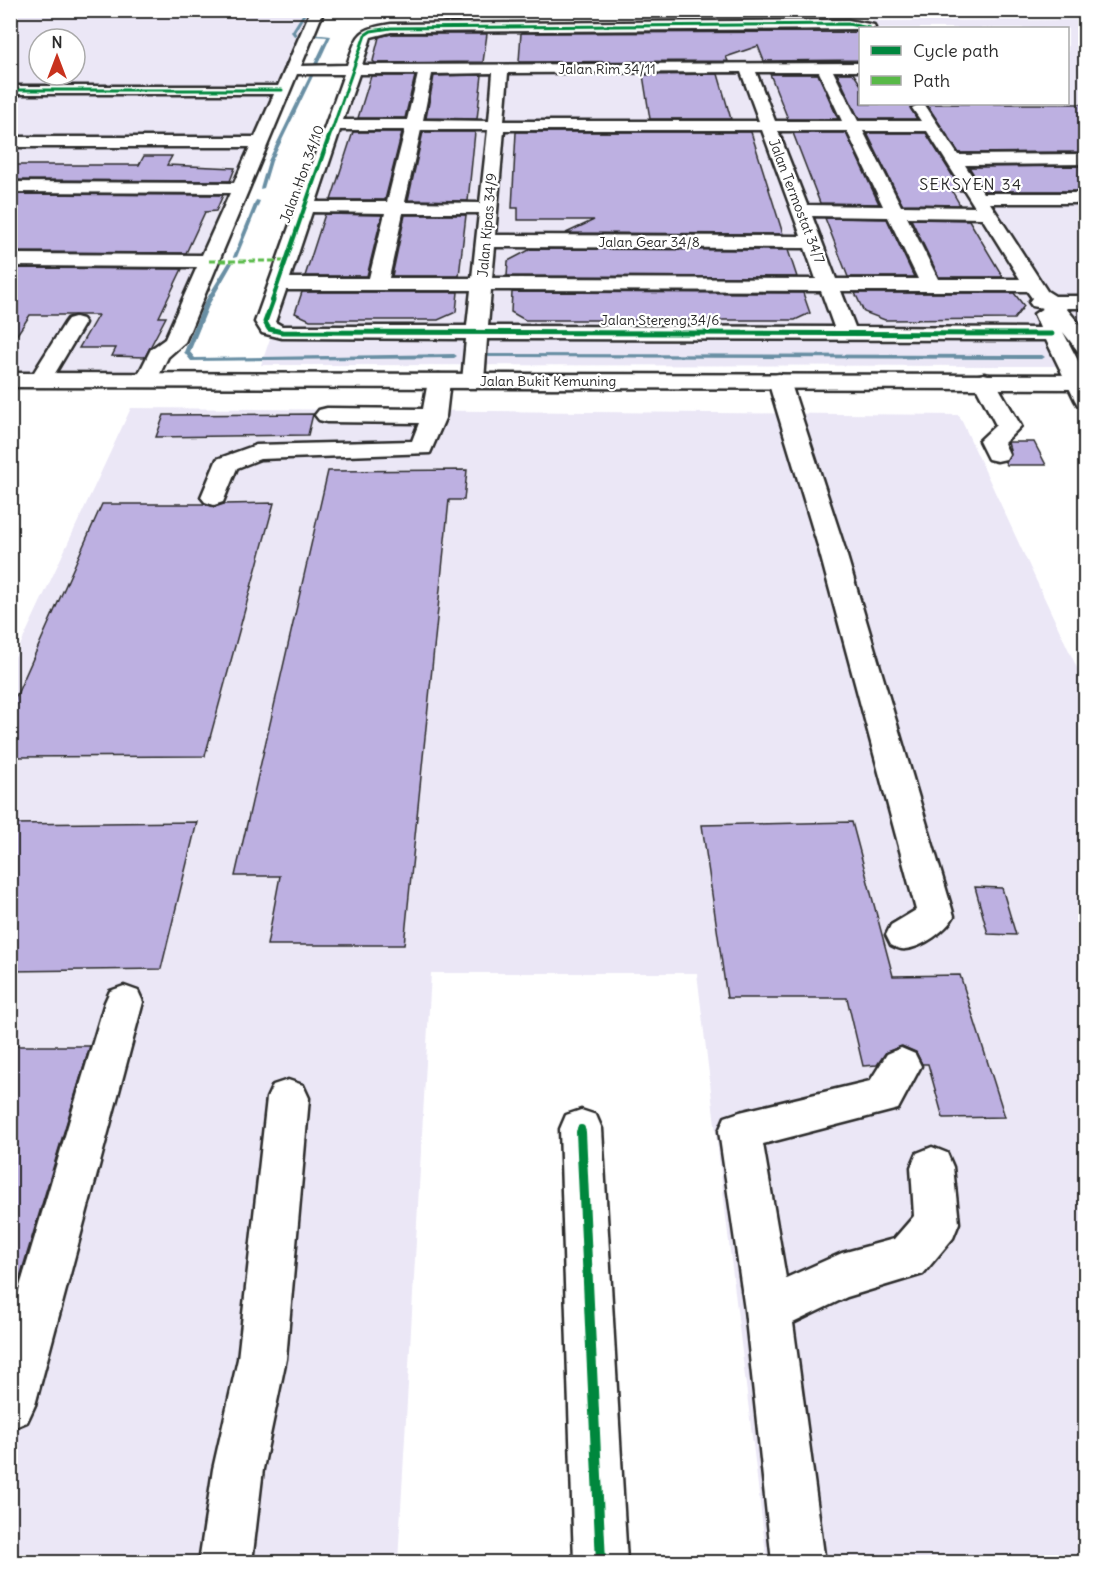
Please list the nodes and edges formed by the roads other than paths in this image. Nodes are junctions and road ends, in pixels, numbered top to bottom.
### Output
1 (318, 10) edge
2 (669, 25) junction
3 (865, 27) edge
4 (511, 66) junction
5 (859, 67) edge
6 (685, 68) junction
7 (747, 68) junction
8 (824, 68) junction
9 (426, 69) junction
10 (291, 70) junction
11 (353, 70) junction
12 (10, 90) edge
13 (282, 90) junction
14 (918, 105) edge
15 (334, 125) junction
16 (415, 125) junction
17 (496, 125) junction
18 (768, 126) junction
19 (851, 126) junction
20 (932, 126) junction
21 (10, 141) edge
22 (260, 142) junction
23 (1086, 159) edge
24 (953, 160) junction
25 (10, 188) edge
26 (240, 188) junction
27 (1086, 198) edge
28 (983, 205) junction
29 (304, 207) junction
30 (395, 207) junction
31 (489, 208) junction
32 (800, 210) junction
33 (894, 211) junction
34 (486, 241) junction
35 (812, 242) junction
36 (10, 260) edge
37 (209, 261) junction
38 (277, 284) junction
39 (378, 284) junction
40 (482, 284) junction
41 (828, 285) junction
42 (931, 285) junction
43 (1041, 296) junction
44 (1086, 302) edge
45 (75, 323) dead end
46 (269, 329) joint
47 (477, 333) junction
48 (847, 334) junction
49 (1052, 334) junction
50 (1085, 345) edge
51 (10, 380) edge
52 (40, 380) junction
53 (146, 381) junction
54 (439, 381) junction
55 (473, 381) junction
56 (779, 381) junction
57 (984, 381) junction
58 (1082, 388) edge
59 (327, 415) dead end
60 (434, 416) junction
61 (997, 454) dead end
62 (214, 497) dead end
63 (903, 936) dead end
64 (124, 1002) dead end
65 (901, 1066) dead end
66 (288, 1098) dead end
67 (581, 1129) dead end
68 (932, 1167) dead end
69 (768, 1310) junction
70 (10, 1405) edge
71 (225, 1563) edge
72 (601, 1563) edge
73 (798, 1563) edge

1 - 10 street
2 - 3 street
2 - 6 street
2 - 11 street, Jalan Hon 34/10
4 - 6 street, Jalan Rim 34/11
4 - 9 street, Jalan Rim 34/11
4 - 17 street, Jalan Kipas 34/9
5 - 8 street, Jalan Rim 34/11
6 - 7 street, Jalan Rim 34/11
7 - 8 street, Jalan Rim 34/11
7 - 18 street, Jalan Termostat 34/7
8 - 19 street
9 - 11 street, Jalan Rim 34/11
9 - 16 street
10 - 11 street, Jalan Rim 34/11
10 - 13 street
11 - 15 street, Jalan Hon 34/10
12 - 13 street
13 - 22 street
14 - 20 street
15 - 16 street
15 - 29 street, Jalan Hon 34/10
16 - 17 street
16 - 30 street
17 - 18 street
17 - 31 street, Jalan Kipas 34/9
18 - 19 street
18 - 32 street, Jalan Termostat 34/7
19 - 20 street
19 - 33 street
20 - 24 street
21 - 22 street
22 - 26 street
23 - 24 street
24 - 28 street
25 - 26 street
26 - 37 street
27 - 28 street
28 - 33 street
28 - 43 street
29 - 30 street
29 - 38 street, Jalan Hon 34/10
30 - 31 street
30 - 39 street
31 - 34 street, Jalan Kipas 34/9
32 - 33 street
32 - 35 street, Jalan Termostat 34/7
33 - 42 street
34 - 35 street, Jalan Gear 34/8
34 - 40 street, Jalan Kipas 34/9
35 - 41 street, Jalan Termostat 34/7
36 - 37 street
37 - 53 street
38 - 39 street
38 - 46 street, Jalan Hon 34/10
39 - 40 street
40 - 41 street
40 - 47 street, Jalan Kipas 34/9
41 - 42 street
41 - 48 street, Jalan Termostat 34/7
42 - 43 street
43 - 44 street
43 - 49 street
43 - 50 street
45 - 52 street
46 - 47 street, Jalan Stereng 34/6
47 - 48 street, Jalan Stereng 34/6
47 - 55 street, Jalan Kipas 34/9
48 - 49 street, Jalan Stereng 34/6
49 - 58 street
51 - 52 street, Jalan Bukit Kemuning
52 - 53 street, Jalan Bukit Kemuning
53 - 54 street, Jalan Bukit Kemuning
54 - 55 street, Jalan Bukit Kemuning
54 - 60 street
55 - 56 street, Jalan Bukit Kemuning
56 - 57 street, Jalan Bukit Kemuning
56 - 63 street
57 - 58 street, Jalan Bukit Kemuning
57 - 61 street
59 - 60 street
60 - 62 street
64 - 70 street
65 - 69 street
66 - 71 street
67 - 72 street
68 - 69 street
69 - 73 street

